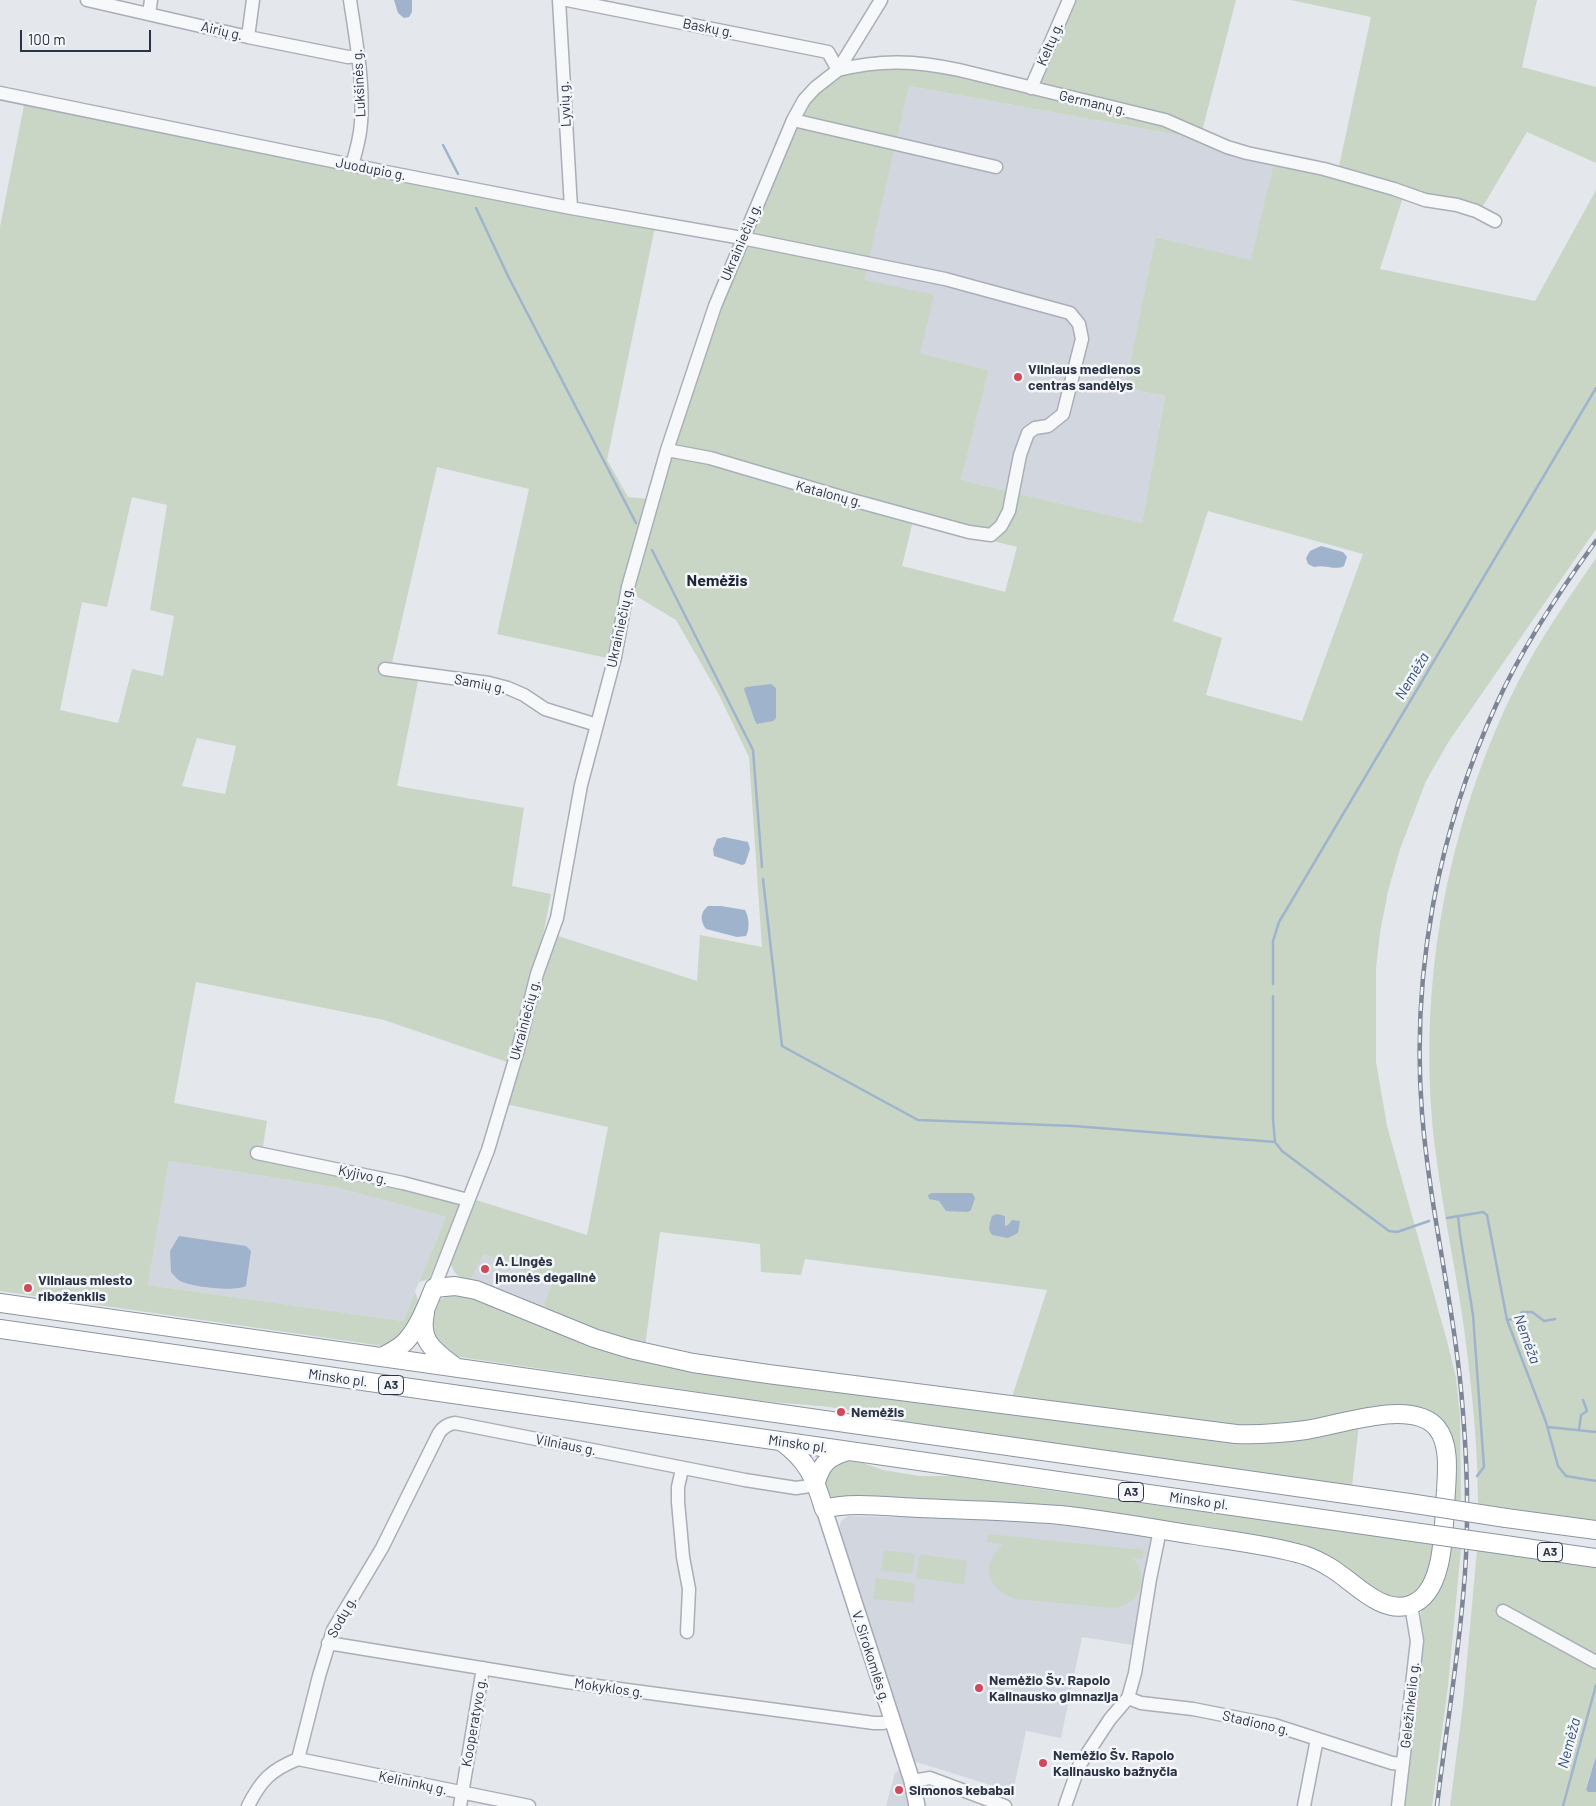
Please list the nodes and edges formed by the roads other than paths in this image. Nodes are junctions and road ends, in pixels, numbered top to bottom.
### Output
1 (88, 0) edge
2 (151, 0) edge
3 (253, 0) edge
4 (350, 0) edge
5 (559, 0) edge
6 (568, 0) edge
7 (881, 0) edge
8 (1068, 0) edge
9 (149, 14) junction
10 (248, 37) junction
11 (358, 56) junction
12 (838, 70) junction
13 (1031, 88) junction
14 (0, 93) edge
15 (793, 120) junction
16 (352, 165) junction
17 (996, 167) dead end
18 (571, 208) junction
19 (1495, 221) dead end
20 (742, 238) junction
21 (668, 450) junction
22 (991, 535) joint
23 (385, 669) dead end
24 (597, 725) junction
25 (257, 1153) dead end
26 (468, 1200) junction
27 (434, 1288) junction
28 (0, 1303) edge
29 (425, 1310) junction
30 (0, 1329) edge
31 (382, 1357) junction
32 (456, 1368) junction
33 (448, 1424) joint
34 (781, 1441) junction
35 (848, 1451) junction
36 (682, 1469) junction
37 (816, 1483) junction
38 (824, 1509) junction
39 (1160, 1530) junction
40 (1596, 1530) edge
41 (1596, 1558) edge
42 (1411, 1605) junction
43 (1503, 1611) dead end
44 (687, 1632) dead end
45 (328, 1642) junction
46 (1596, 1662) edge
47 (484, 1668) junction
48 (1128, 1698) junction
49 (892, 1720) junction
50 (1317, 1739) junction
51 (298, 1759) junction
52 (1403, 1764) junction
53 (912, 1781) junction
54 (461, 1800) edge
55 (248, 1806) edge
56 (528, 1806) edge
57 (917, 1806) edge
58 (1004, 1806) edge
59 (1066, 1806) edge
60 (1304, 1806) edge
61 (1398, 1806) edge

1 - 9 street, Airių g.
2 - 9 street
3 - 10 street
4 - 11 street, Lukšinės g.
5 - 18 street, Lyvių g.
6 - 12 street, Baskų g.
7 - 12 street, Ukrainiečių g.
8 - 13 street, Keltų g.
9 - 10 street, Airių g.
10 - 11 street, Airių g.
11 - 16 street, Lukšinės g.
12 - 13 street, Germanų g.
12 - 15 street, Ukrainiečių g.
13 - 19 street, Germanų g.
14 - 16 street, Juodupio g.
15 - 17 street
15 - 20 street, Ukrainiečių g.
16 - 18 street, Juodupio g.
18 - 20 street, Juodupio g.
20 - 21 street, Ukrainiečių g.
20 - 22 street, Juodupio g.
21 - 22 street, Katalonų g.
21 - 24 street, Ukrainiečių g.
23 - 24 street, Samių g.
24 - 26 street, Ukrainiečių g.
25 - 26 street, Kyjivo g.
26 - 27 street, Ukrainiečių g.
27 - 29 highway
27 - 42 highway
28 - 31 highway, Minsko pl. / A3
29 - 31 highway
29 - 32 highway
30 - 34 highway, Minsko pl. / A3
31 - 32 highway, Minsko pl. / A3
32 - 40 highway, Minsko pl. / A3, bridge
33 - 36 street, Vilniaus g.
33 - 45 street, Sodų g.
34 - 35 highway, Minsko pl. / A3
34 - 37 highway
35 - 37 highway
35 - 41 highway, Minsko pl. / A3, bridge
36 - 37 street, Vilniaus g.
36 - 44 street
37 - 38 highway
38 - 39 highway
38 - 49 main road, V. Sirokomlės g.
39 - 42 highway
39 - 48 street
42 - 52 street, Geležinkelio g.
43 - 46 street
45 - 47 street, Mokyklos g.
45 - 51 street, Sodų g.
47 - 49 street, Mokyklos g.
47 - 54 street, Kooperatyvo g.
48 - 50 street, Stadiono g.
48 - 59 street
49 - 53 main road, V. Sirokomlės g.
50 - 52 street, Stadiono g.
50 - 60 street
51 - 54 street, Kelininkų g.
51 - 55 street
52 - 61 street, Geležinkelio g.
53 - 57 main road, V. Sirokomlės g.
53 - 58 street
54 - 56 street, Kelininkų g.

